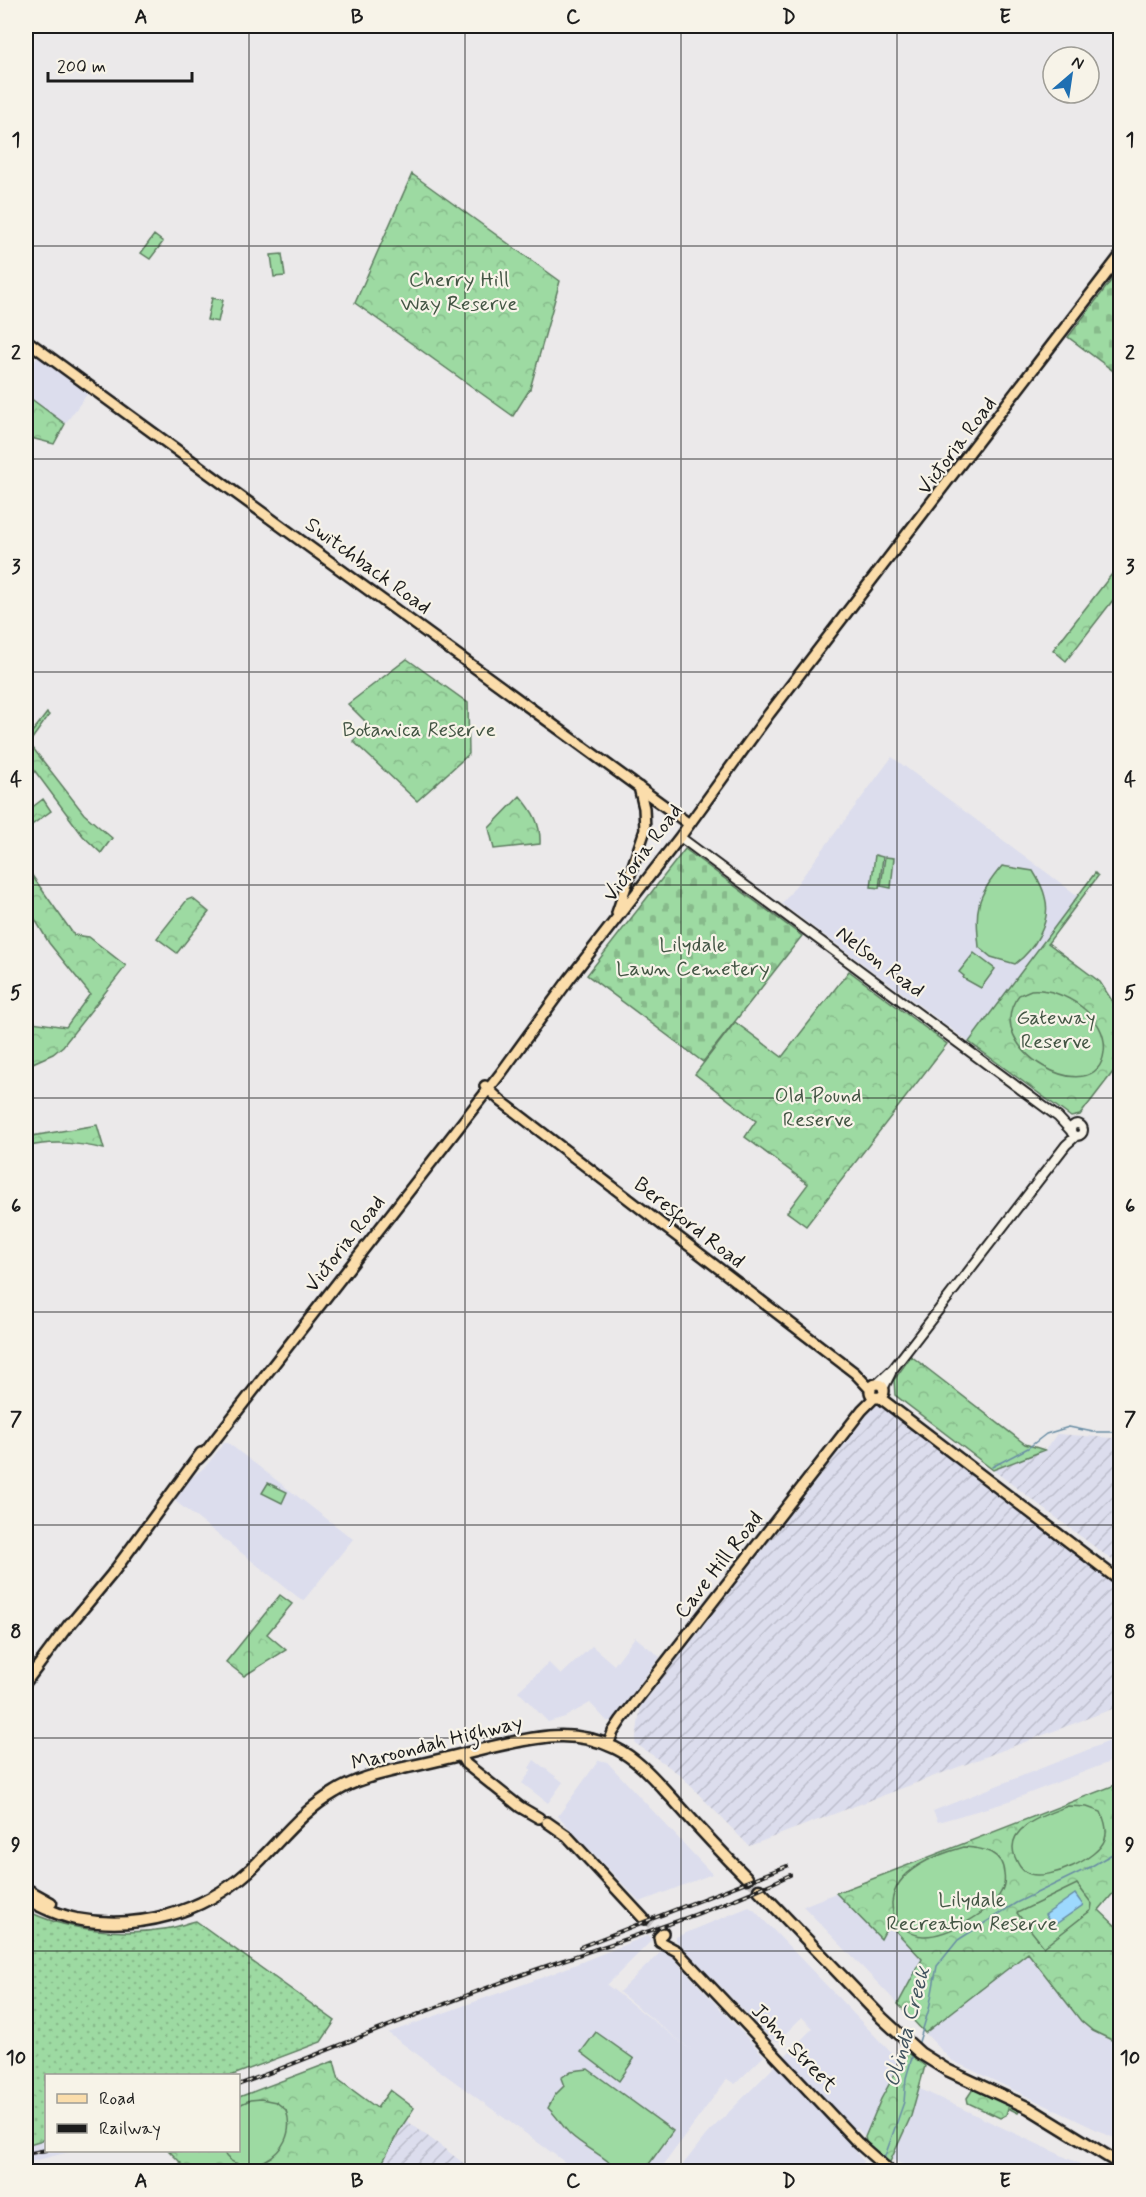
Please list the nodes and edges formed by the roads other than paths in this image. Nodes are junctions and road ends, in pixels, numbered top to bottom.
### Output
1 (1120, 256) edge
2 (26, 340) edge
3 (639, 787) junction
4 (688, 824) junction
5 (680, 837) junction
6 (612, 923) junction
7 (485, 1089) junction
8 (1073, 1131) joint
9 (877, 1391) junction
10 (1120, 1575) edge
11 (1120, 1581) edge
12 (26, 1682) edge
13 (608, 1745) junction
14 (460, 1755) junction
15 (747, 1878) tunnel mouth
16 (26, 1889) edge
17 (759, 1890) tunnel mouth
18 (26, 1899) edge
19 (643, 1919) tunnel mouth
20 (126, 1922) junction
21 (661, 1936) tunnel mouth
22 (1120, 2164) edge
23 (889, 2170) edge

1 - 4 main road, Victoria Road
2 - 3 main road, Switchback Road
3 - 4 main road, Switchback Road
3 - 6 main road
4 - 5 main road, Victoria Road
5 - 6 main road, Victoria Road
5 - 8 street, Nelson Road
6 - 7 main road, Victoria Road
7 - 9 main road, Beresford Road
7 - 12 main road, Victoria Road
8 - 9 street, Cave Hill Road
9 - 10 main road, Beresford Road
9 - 11 main road, Beresford Road
9 - 13 main road, Cave Hill Road
13 - 14 highway, Maroondah Highway
13 - 15 highway, Maroondah Highway
14 - 19 main road
14 - 20 highway, Maroondah Highway
16 - 20 highway, Maroondah Highway
17 - 22 highway
18 - 20 highway, Maroondah Highway
21 - 23 main road, John Street

